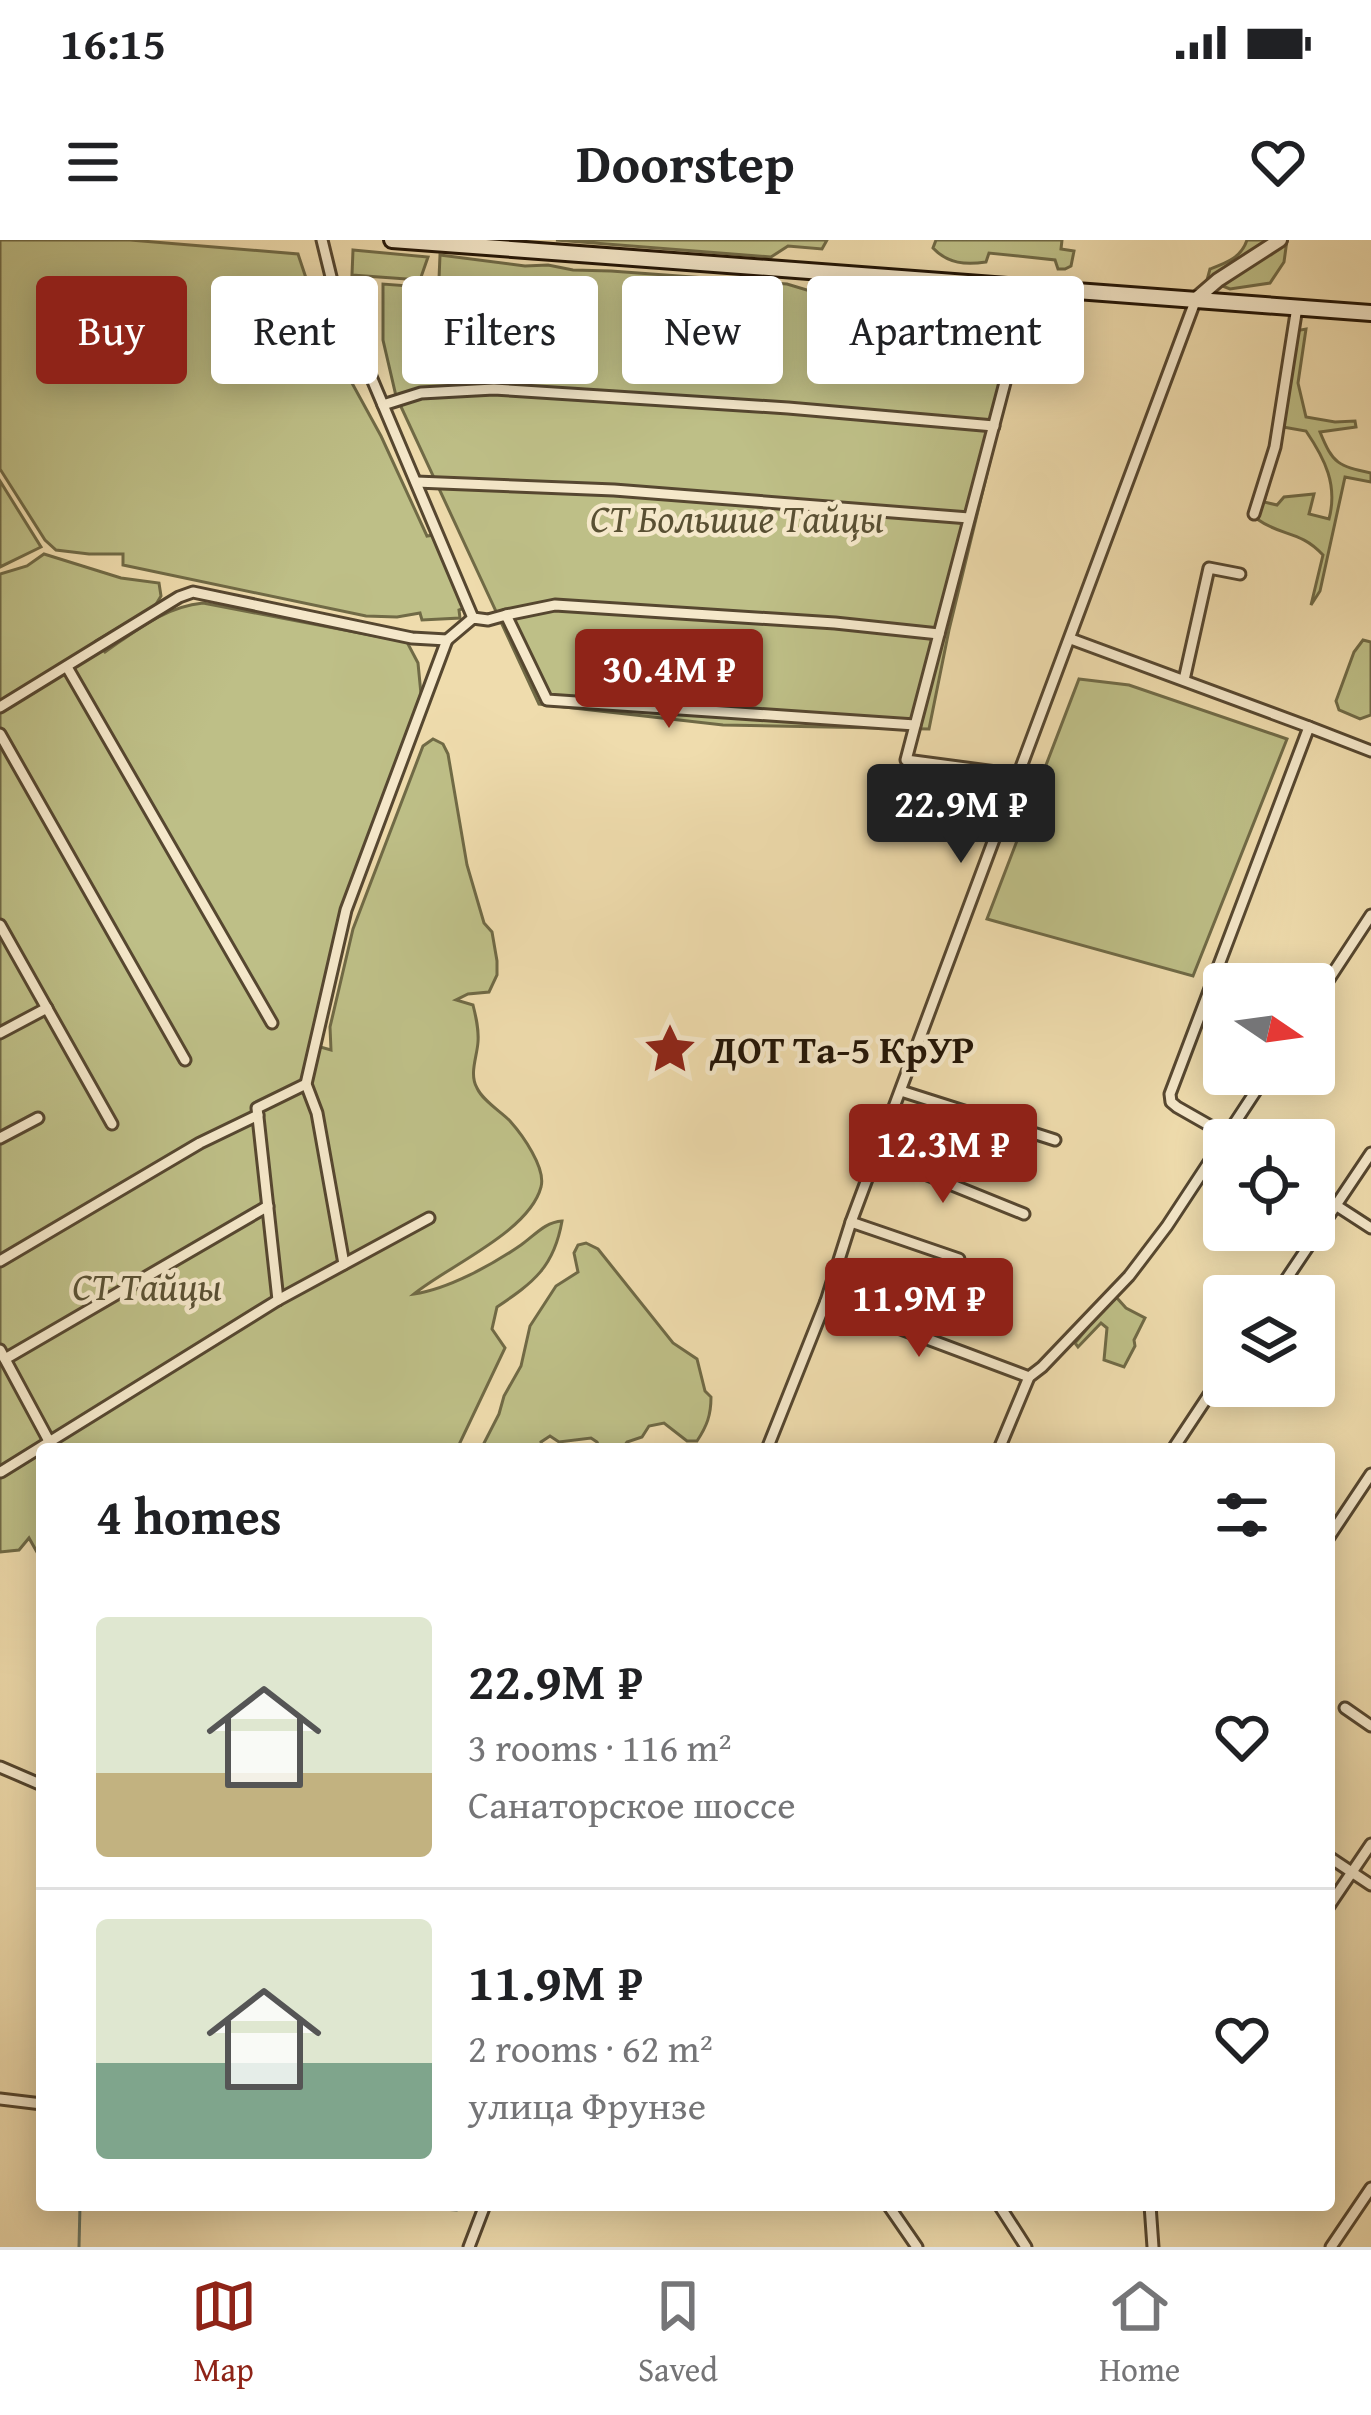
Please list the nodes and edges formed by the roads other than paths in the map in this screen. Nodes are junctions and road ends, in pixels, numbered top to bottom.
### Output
1 (322, 240) edge
2 (392, 240) edge
3 (1280, 240) edge
4 (900, 276) edge
5 (1084, 290) edge
6 (1196, 299) junction
7 (1298, 307) junction
8 (1371, 313) edge
9 (1005, 384) edge
10 (383, 405) junction
11 (994, 426) junction
12 (416, 482) junction
13 (1254, 514) dead end
14 (969, 518) junction
15 (1240, 574) dead end
16 (506, 615) junction
17 (472, 619) junction
18 (939, 634) junction
19 (1071, 639) junction
20 (447, 640) junction
21 (67, 667) junction
22 (1184, 680) junction
23 (0, 707) edge
24 (915, 725) junction
25 (1309, 727) junction
26 (0, 734) edge
27 (1371, 751) edge
28 (1019, 775) junction
29 (1371, 915) edge
30 (0, 925) edge
31 (1335, 970) edge
32 (47, 1008) junction
33 (272, 1023) dead end
34 (0, 1033) edge
35 (185, 1060) dead end
36 (306, 1084) junction
37 (901, 1091) junction
38 (258, 1115) junction
39 (38, 1118) dead end
40 (1203, 1121) edge
41 (112, 1124) dead end
42 (0, 1138) edge
43 (1054, 1140) dead end
44 (1371, 1153) edge
45 (878, 1155) junction
46 (1203, 1176) edge
47 (1335, 1205) joint
48 (268, 1206) junction
49 (1024, 1214) dead end
50 (429, 1218) dead end
51 (851, 1222) junction
52 (1371, 1228) edge
53 (959, 1259) dead end
54 (0, 1261) edge
55 (344, 1264) junction
56 (278, 1300) junction
57 (826, 1301) junction
58 (3, 1355) edge
59 (1028, 1376) junction
60 (1203, 1404) edge
61 (50, 1441) junction
62 (47, 1443) edge
63 (769, 1443) edge
64 (1001, 1443) edge
65 (1177, 1443) edge
66 (36, 1450) edge
67 (1, 1472) edge
68 (1371, 1474) edge
69 (1335, 1528) edge
70 (1345, 1708) dead end
71 (1371, 1726) edge
72 (0, 1768) edge
73 (36, 1783) edge
74 (1371, 1844) edge
75 (1335, 1861) edge
76 (1352, 1873) junction
77 (1371, 1885) edge
78 (1335, 1897) edge
79 (0, 2098) edge
80 (36, 2103) edge
81 (1371, 2188) edge
82 (483, 2211) edge
83 (892, 2211) edge
84 (1003, 2211) edge
85 (1150, 2211) edge
86 (469, 2247) edge
87 (917, 2247) edge
88 (1026, 2247) edge
89 (1153, 2247) edge
90 (1331, 2247) edge

1 - 10 street
2 - 4 main road
3 - 6 street
5 - 6 main road
6 - 7 main road
6 - 19 street
7 - 8 main road
7 - 13 street
9 - 11 street
10 - 11 street
10 - 12 street
11 - 14 street
12 - 14 street
12 - 17 street
14 - 18 street
15 - 22 street
16 - 17 street
16 - 18 street
16 - 24 street
17 - 20 street
18 - 24 street
19 - 22 street
19 - 28 street
20 - 21 street
20 - 36 street
21 - 23 street
21 - 33 street
22 - 25 street
24 - 28 street
25 - 27 street
25 - 40 street
26 - 35 street
28 - 37 street
29 - 31 street
30 - 32 street
32 - 34 street
32 - 41 street
36 - 38 street
36 - 55 street
37 - 43 street
37 - 45 street
38 - 48 street
38 - 54 street
39 - 42 street
44 - 47 street
45 - 49 street
45 - 51 street
46 - 59 street
47 - 52 street
48 - 56 street
48 - 58 street
50 - 55 street
51 - 53 street
51 - 57 street
55 - 56 street
56 - 61 street
57 - 59 street
57 - 63 street
58 - 61 street
59 - 64 street
60 - 65 street
61 - 62 street
66 - 67 street
68 - 69 street
70 - 71 street
72 - 73 street
74 - 76 street
75 - 76 street
76 - 77 street
76 - 78 street
79 - 80 street
81 - 90 street
82 - 86 street
83 - 87 street
84 - 88 street
85 - 89 street

